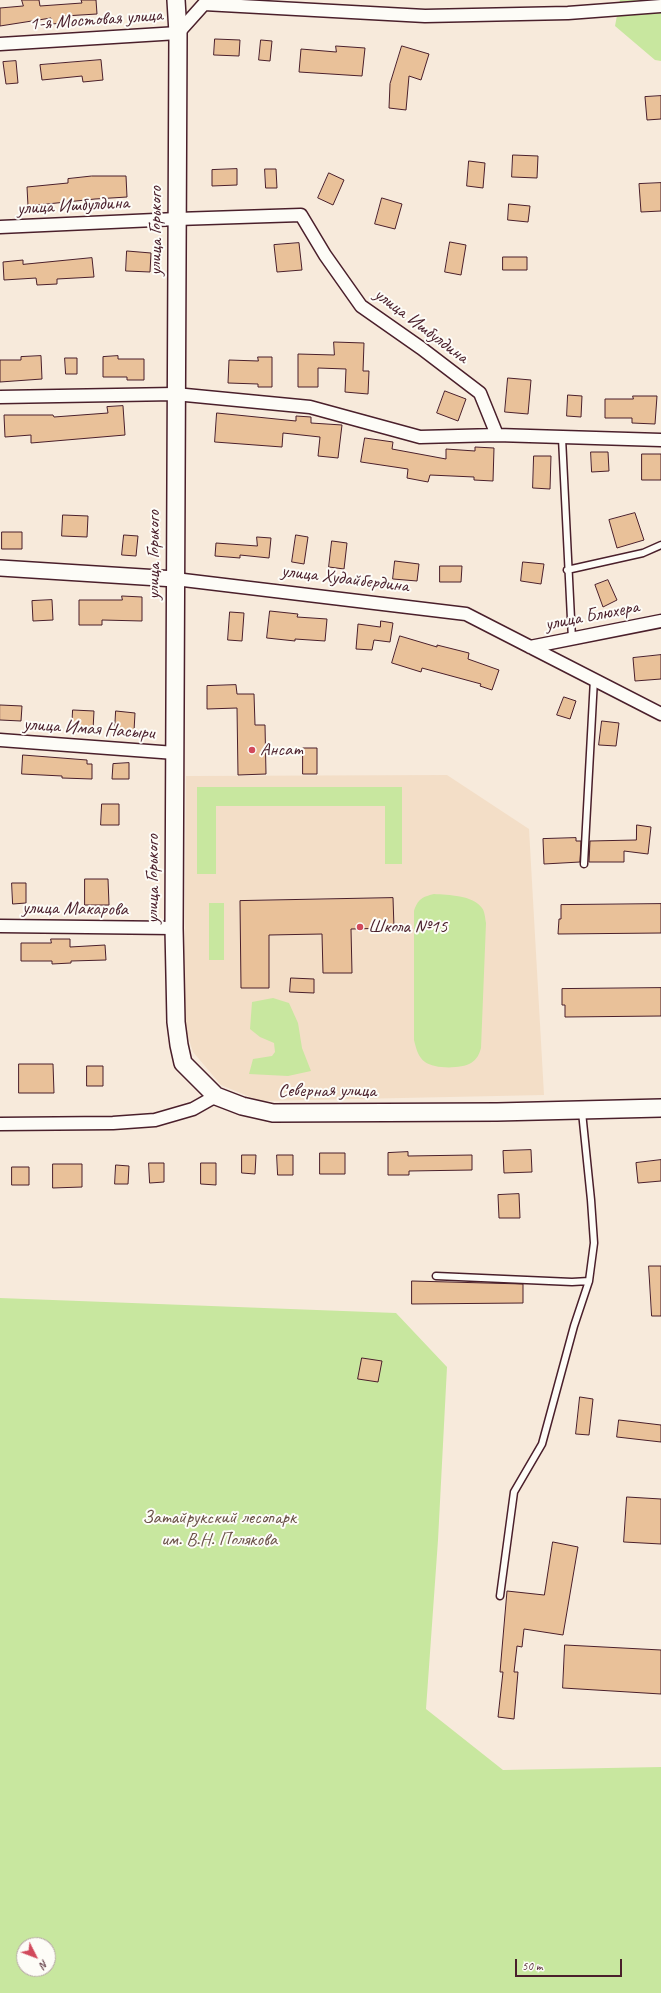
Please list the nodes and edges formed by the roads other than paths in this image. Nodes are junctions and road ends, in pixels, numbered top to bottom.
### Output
1 (176, 0) edge
2 (661, 6) edge
3 (178, 33) junction
4 (0, 44) edge
5 (177, 219) junction
6 (0, 228) edge
7 (175, 394) junction
8 (0, 397) edge
9 (497, 435) junction
10 (562, 438) junction
11 (661, 440) edge
12 (661, 545) edge
13 (0, 568) edge
14 (567, 570) junction
15 (175, 579) junction
16 (661, 621) edge
17 (572, 639) junction
18 (530, 647) junction
19 (594, 680) junction
20 (661, 714) edge
21 (0, 740) edge
22 (175, 753) junction
23 (584, 864) dead end
24 (0, 926) edge
25 (174, 928) junction
26 (216, 1096) junction
27 (661, 1108) edge
28 (581, 1110) junction
29 (0, 1124) edge
30 (436, 1276) dead end
31 (589, 1281) junction
32 (500, 1596) dead end

1 - 3 main road, улица Горького
2 - 3 street, 1-я Мостовая улица
3 - 4 street, 1-я Мостовая улица
3 - 5 main road, улица Горького
5 - 6 street, улица Ишбулдина
5 - 7 main road, улица Горького
5 - 9 street, улица Ишбулдина
7 - 8 street
7 - 9 street
7 - 15 main road, улица Горького
9 - 10 street
10 - 11 street
10 - 14 lane
12 - 14 lane
13 - 15 street, улица Худайбердина
14 - 17 lane
15 - 18 street, улица Худайбердина
15 - 22 main road, улица Горького
16 - 17 street, улица Блюхера
17 - 18 street, улица Блюхера
18 - 19 street, улица Худайбердина
19 - 20 street, улица Худайбердина
19 - 23 lane
21 - 22 street, улица Имая Насыри
22 - 25 main road, улица Горького
24 - 25 street, улица Макарова
25 - 26 main road, улица Горького
26 - 28 main road, Северная улица
26 - 29 street
27 - 28 main road, Северная улица
28 - 31 lane
30 - 31 lane
31 - 32 lane

